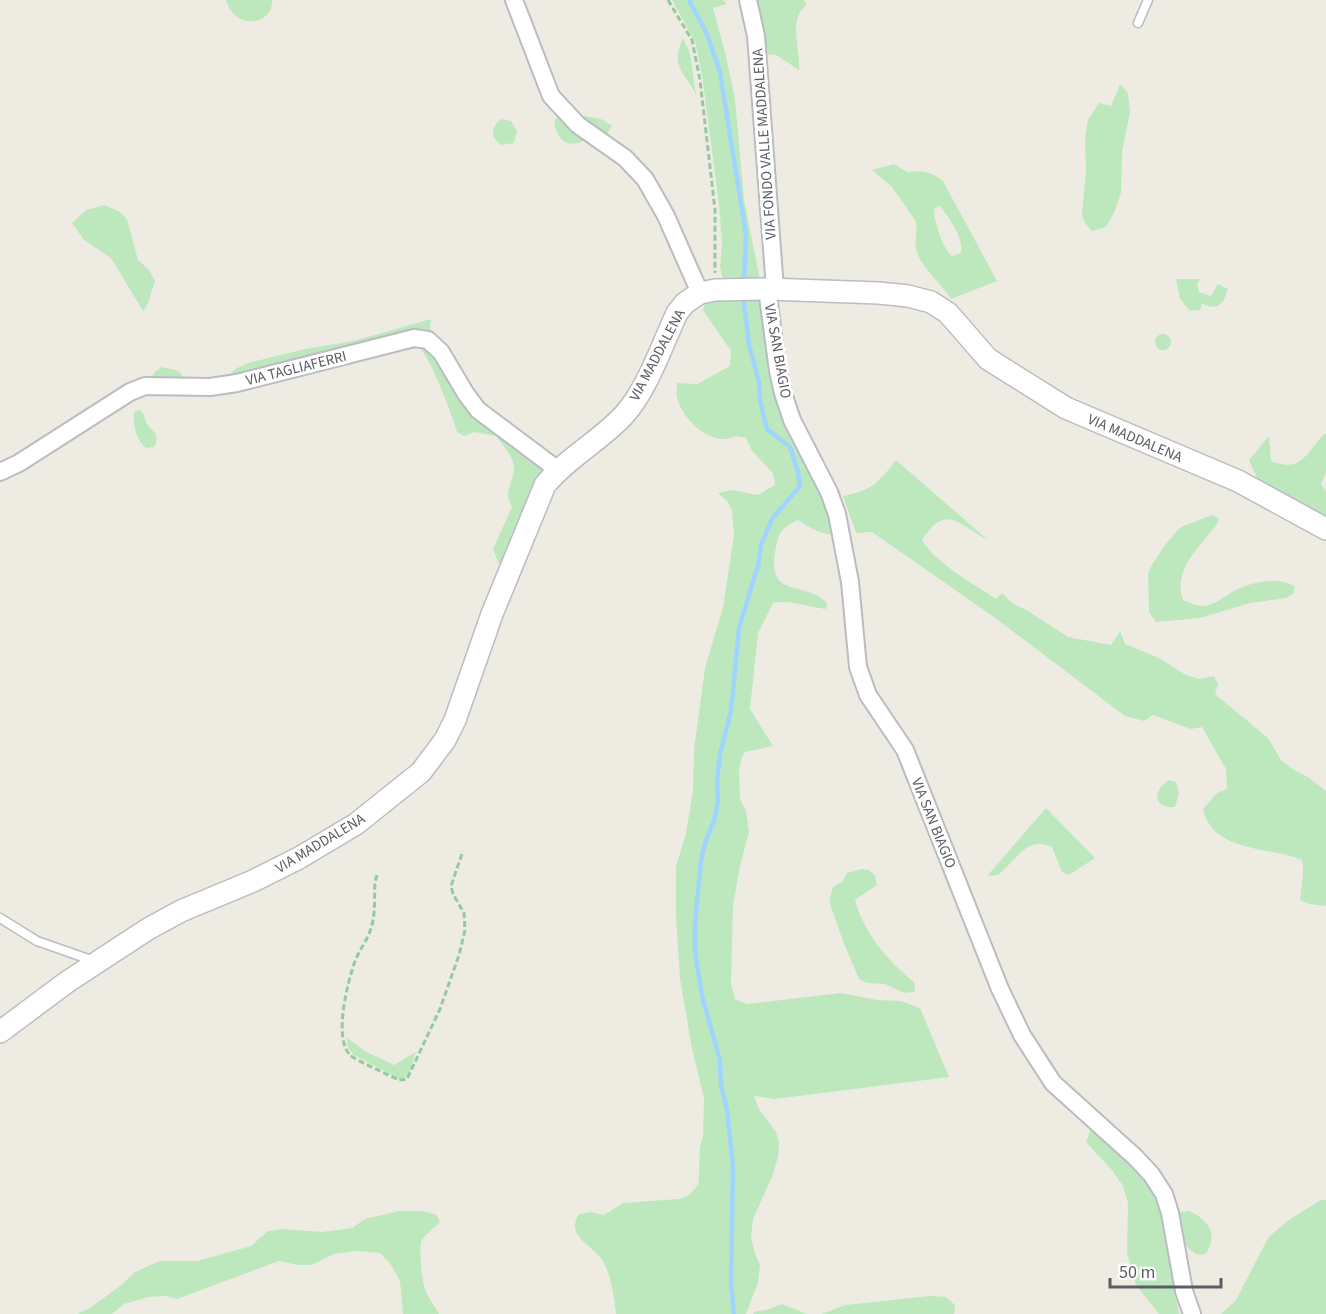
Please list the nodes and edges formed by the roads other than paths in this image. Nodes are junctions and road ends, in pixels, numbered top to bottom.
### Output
1 (514, 0) edge
2 (748, 0) edge
3 (1148, 0) edge
4 (1138, 23) dead end
5 (768, 289) junction
6 (714, 291) junction
7 (558, 470) junction
8 (0, 472) edge
9 (1326, 529) edge
10 (0, 918) edge
11 (97, 963) junction
12 (0, 1032) edge
13 (1192, 1314) edge

1 - 6 street
2 - 5 street, VIA FONDO VALLE MADDALENA
3 - 4 lane
5 - 6 street, VIA MADDALENA
5 - 9 street, VIA MADDALENA
5 - 13 street, VIA SAN BIAGIO
6 - 7 street, VIA MADDALENA
7 - 8 street, VIA TAGLIAFERRI
7 - 11 street, VIA MADDALENA
10 - 11 lane
11 - 12 street, VIA MADDALENA

